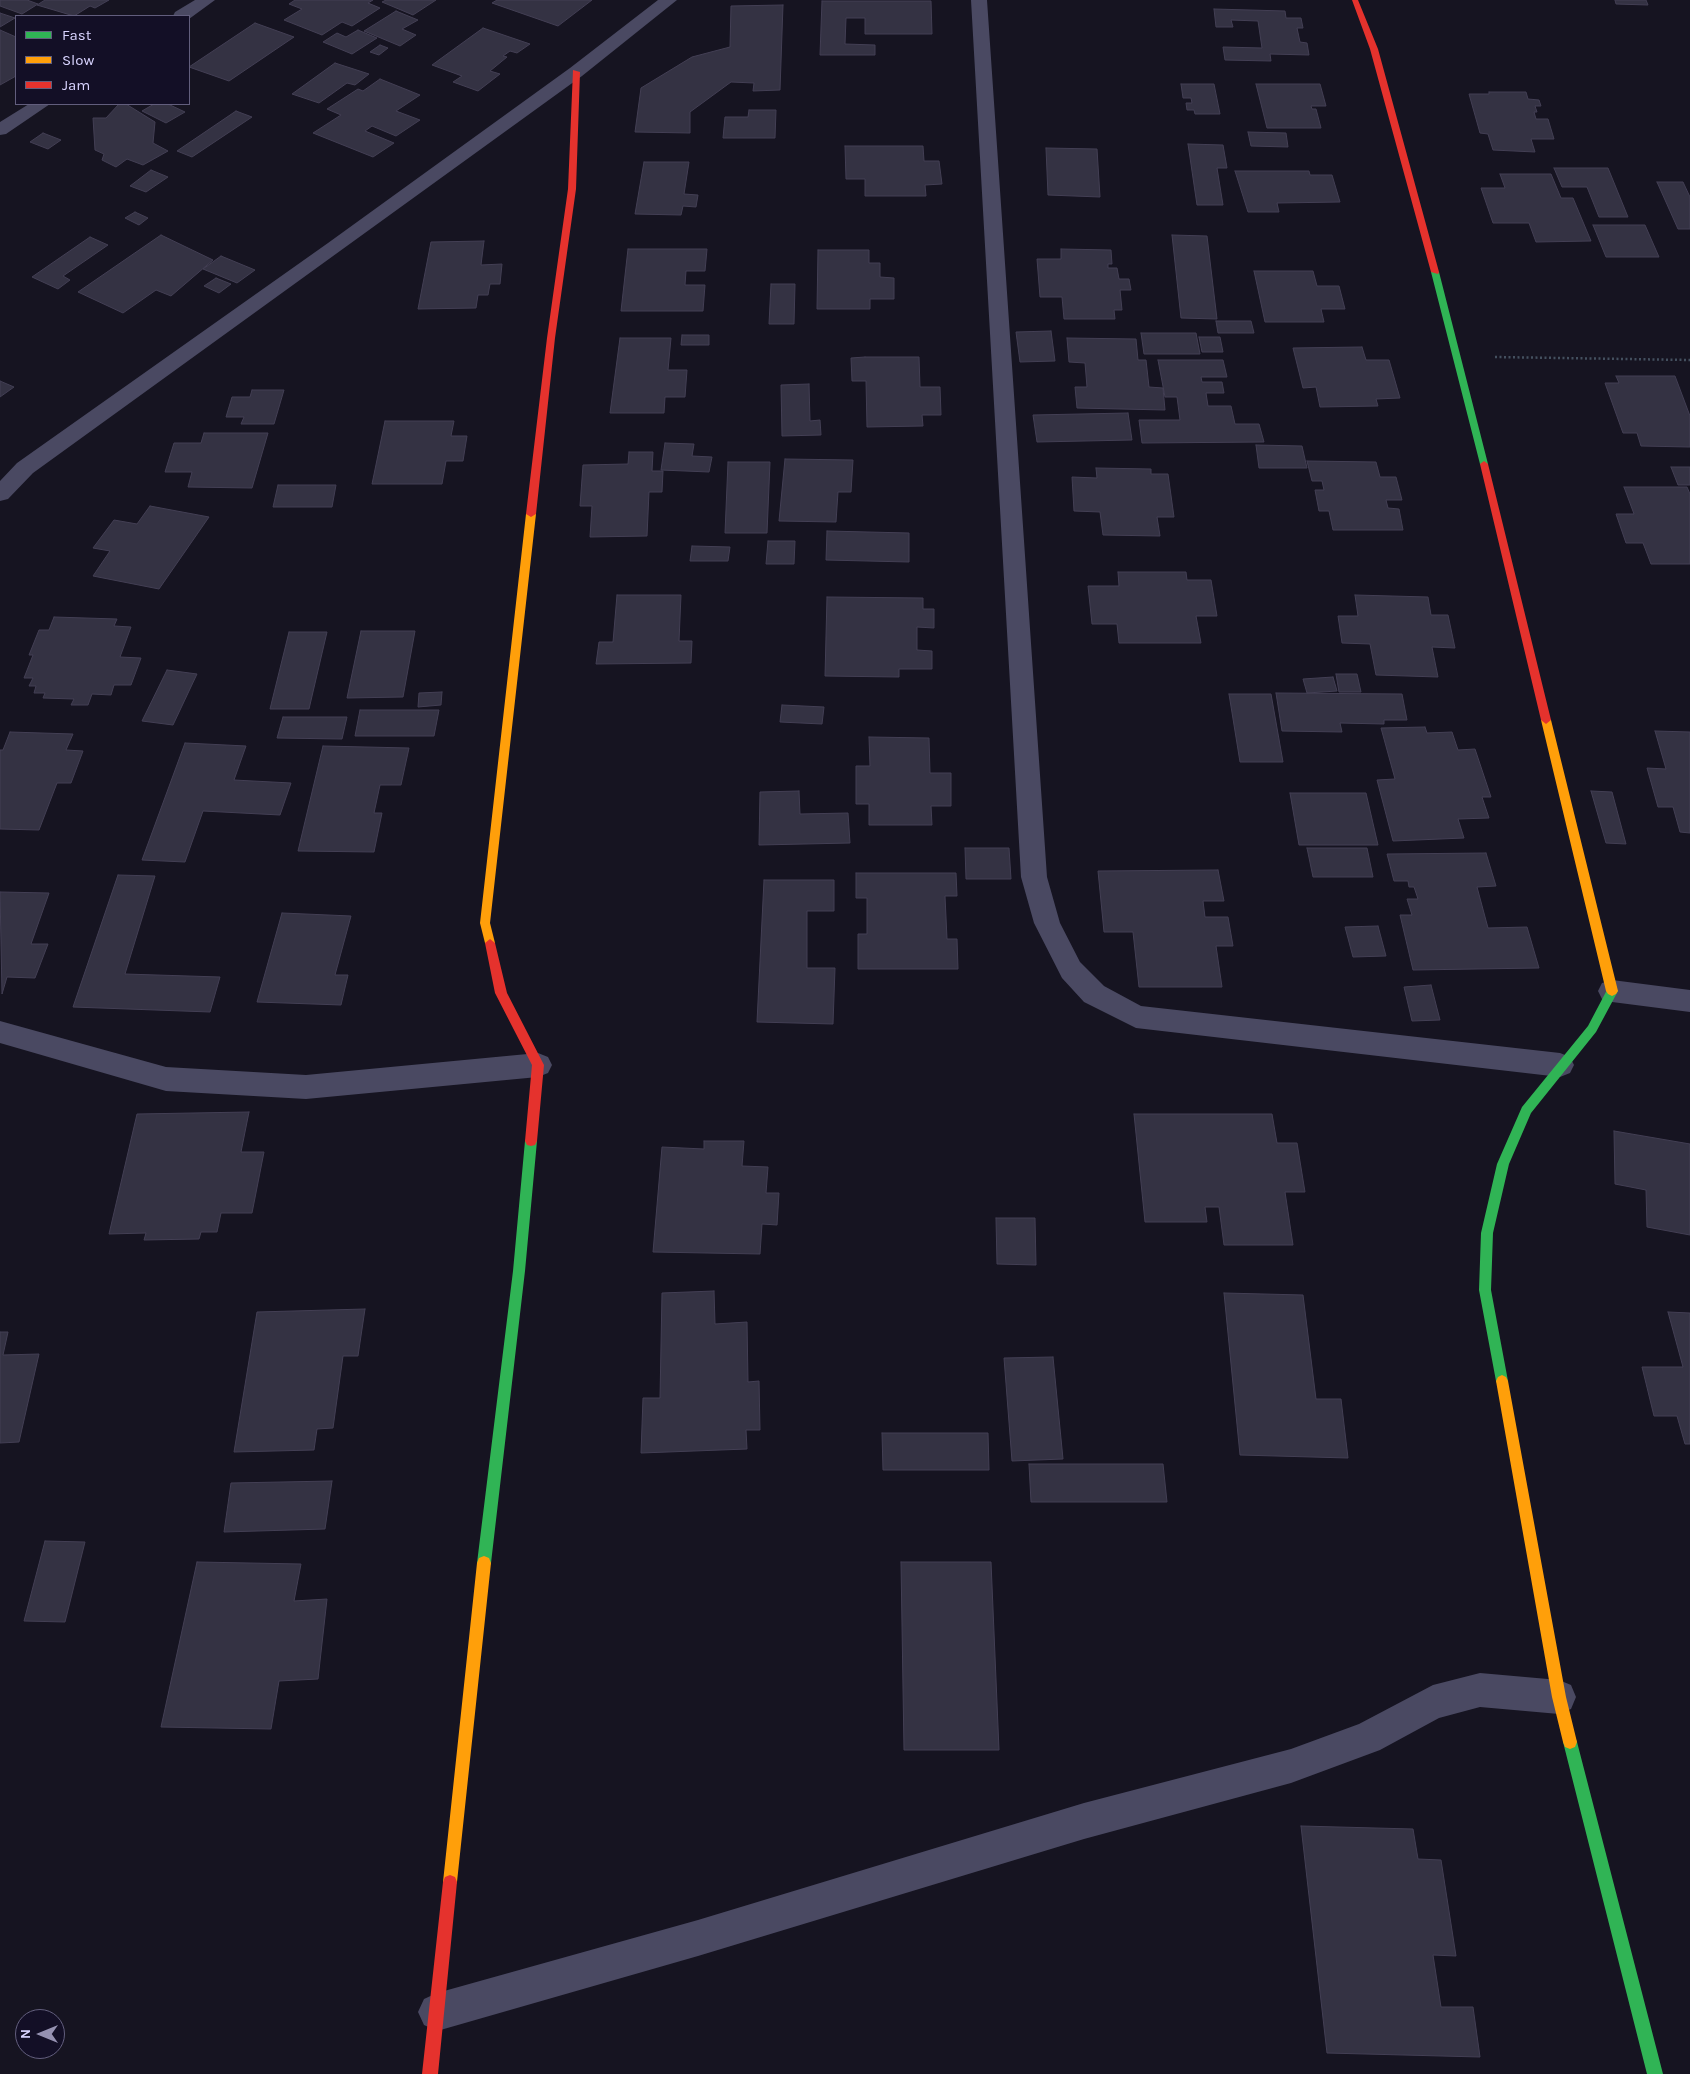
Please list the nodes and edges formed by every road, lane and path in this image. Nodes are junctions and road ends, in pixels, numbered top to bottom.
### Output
1 (206, 0) edge
2 (669, 0) edge
3 (979, 0) edge
4 (1355, 0) edge
5 (183, 15) edge
6 (576, 72) junction
7 (39, 105) edge
8 (0, 130) edge
9 (1457, 354) junction
10 (1690, 360) edge
11 (0, 494) edge
12 (1612, 991) junction
13 (1690, 1001) edge
14 (0, 1032) edge
15 (538, 1065) junction
16 (1560, 1065) junction
17 (1559, 1697) junction
18 (437, 2012) junction
19 (430, 2074) edge
20 (1656, 2074) edge

1 - 5 street
2 - 6 street
3 - 16 street
4 - 9 street
6 - 11 street
6 - 15 street
7 - 8 street
9 - 10 path
9 - 12 street
12 - 13 street
12 - 16 street
14 - 15 street
15 - 18 street
16 - 17 street
17 - 18 street
17 - 20 street
18 - 19 street

